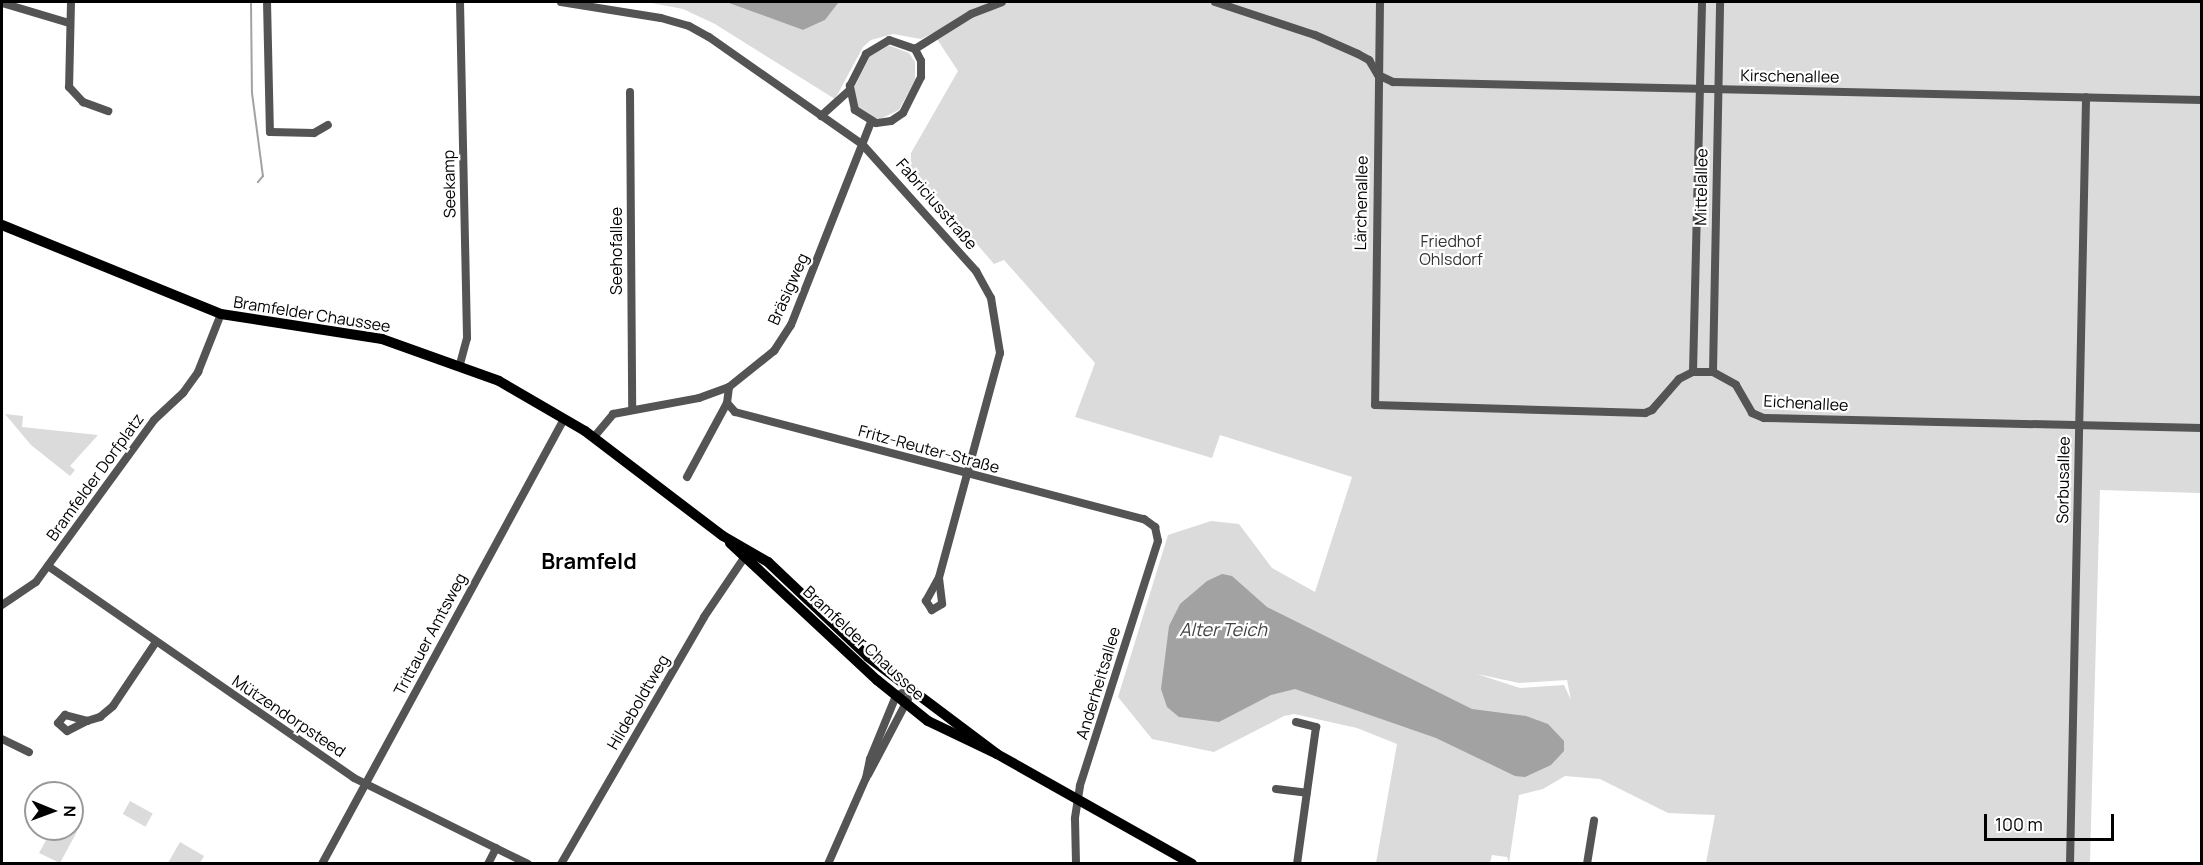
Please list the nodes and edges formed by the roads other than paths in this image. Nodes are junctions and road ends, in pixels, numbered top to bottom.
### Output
1 (71, 2) edge
2 (267, 2) edge
3 (460, 2) edge
4 (561, 2) edge
5 (1002, 2) edge
6 (1215, 2) edge
7 (1380, 2) edge
8 (1702, 2) edge
9 (1720, 2) edge
10 (2, 3) edge
11 (69, 23) junction
12 (915, 49) junction
13 (1378, 75) junction
14 (1700, 89) junction
15 (1718, 89) junction
16 (849, 91) junction
17 (630, 92) dead end
18 (2086, 97) junction
19 (2202, 100) edge
20 (108, 111) dead end
21 (821, 116) junction
22 (872, 122) junction
23 (328, 125) dead end
24 (862, 144) junction
25 (2, 225) edge
26 (221, 314) junction
27 (460, 364) junction
28 (1693, 372) junction
29 (1713, 372) junction
30 (729, 387) junction
31 (727, 403) junction
32 (632, 409) junction
33 (564, 418) junction
34 (2079, 425) junction
35 (2202, 428) edge
36 (594, 438) junction
37 (967, 475) junction
38 (687, 477) dead end
39 (1144, 519) joint
40 (723, 536) junction
41 (744, 558) junction
42 (48, 566) junction
43 (939, 578) dead end
44 (2, 605) edge
45 (156, 642) junction
46 (910, 689) junction
47 (896, 696) junction
48 (906, 705) junction
49 (87, 721) dead end
50 (1296, 722) dead end
51 (2, 739) edge
52 (29, 752) dead end
53 (997, 754) junction
54 (866, 778) junction
55 (366, 784) junction
56 (1276, 789) dead end
57 (1307, 793) junction
58 (1078, 801) junction
59 (1594, 821) dead end
60 (496, 848) junction
61 (322, 864) edge
62 (488, 864) edge
63 (528, 864) edge
64 (561, 864) edge
65 (828, 864) edge
66 (1076, 864) edge
67 (1192, 864) edge
68 (1297, 864) edge
69 (1587, 864) edge
70 (2070, 864) edge

1 - 11 street
2 - 23 street
3 - 27 street, Seekamp
4 - 21 street, Fabriciusstraße
5 - 12 street
6 - 13 street
7 - 13 street, Lärchenallee
8 - 14 street, Mittelallee
9 - 15 street, Mittelallee
10 - 11 street
11 - 20 street
12 - 16 street
12 - 22 street
13 - 14 street, Kirschenallee
13 - 28 street, Lärchenallee
14 - 15 street, Kirschenallee
14 - 28 street, Mittelallee
15 - 18 street, Kirschenallee
15 - 29 street, Mittelallee
16 - 21 street
16 - 22 street
17 - 32 street, Seehofallee
18 - 19 street, Kirschenallee
18 - 34 street, Sorbusallee
21 - 24 street, Fabriciusstraße
22 - 24 street, Bräsigweg
24 - 30 street, Bräsigweg
24 - 37 street, Fabriciusstraße
25 - 26 main road, Bramfelder Chaussee
26 - 27 main road, Bramfelder Chaussee
26 - 42 street, Bramfelder Dorfplatz
27 - 33 main road, Bramfelder Chaussee
28 - 29 street
29 - 34 street, Eichenallee
30 - 31 street
30 - 32 street, Bräsigweg
31 - 37 street, Fritz-Reuter-Straße
31 - 38 street
32 - 36 street, Bräsigweg
33 - 36 main road, Bramfelder Chaussee
33 - 55 street, Trittauer Amtsweg
34 - 35 street, Eichenallee
34 - 70 street, Sorbusallee
36 - 40 main road, Bramfelder Chaussee
37 - 39 street, Fritz-Reuter-Straße
37 - 43 street, Fabriciusstraße
39 - 58 street, Anderheitsallee
40 - 41 main road, Bramfelder Chaussee
40 - 46 main road, Bramfelder Chaussee
41 - 47 main road, Bramfelder Chaussee
41 - 64 street, Hildeboldtweg
42 - 44 street, Bramfelder Dorfplatz
42 - 45 street, Mützendorpsteed
45 - 49 street
45 - 55 street, Mützendorpsteed
46 - 47 street
46 - 48 street
46 - 53 main road, Bramfelder Chaussee
47 - 48 main road, Bramfelder Chaussee
47 - 54 street
48 - 53 main road, Bramfelder Chaussee
48 - 54 street
50 - 57 street
51 - 52 street
53 - 58 main road, Bramfelder Chaussee
54 - 65 street
55 - 60 street, Mützendorpsteed
55 - 61 street, Trittauer Amtsweg
56 - 57 street
57 - 68 street
58 - 66 street, Anderheitsallee
58 - 67 main road, Bramfelder Chaussee
59 - 69 street
60 - 62 street
60 - 63 street, Mützendorpsteed

